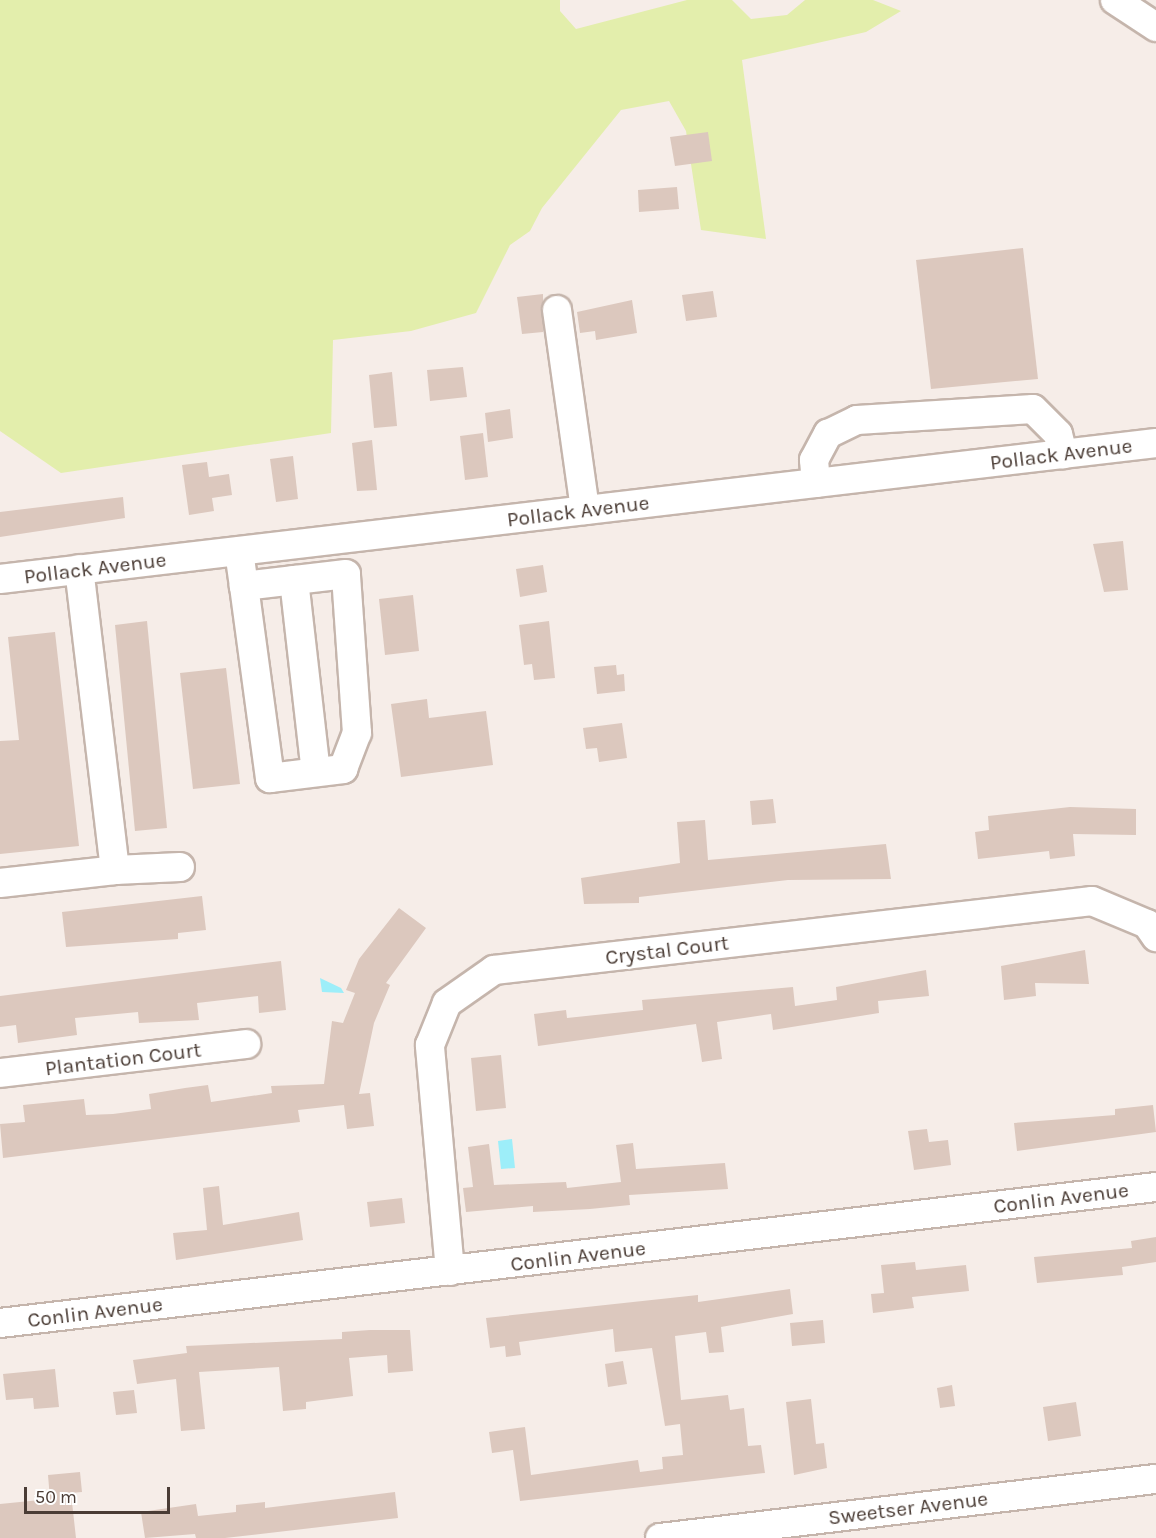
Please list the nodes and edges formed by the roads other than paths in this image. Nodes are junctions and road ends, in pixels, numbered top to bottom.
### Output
1 (1115, 0) edge
2 (1156, 27) edge
3 (557, 310) dead end
4 (1156, 443) edge
5 (1063, 454) junction
6 (816, 483) junction
7 (585, 510) junction
8 (342, 538) junction
9 (239, 551) junction
10 (79, 569) junction
11 (346, 574) junction
12 (0, 579) edge
13 (294, 580) junction
14 (244, 586) junction
15 (316, 772) junction
16 (180, 867) dead end
17 (115, 870) junction
18 (0, 883) edge
19 (1156, 937) edge
20 (246, 1044) dead end
21 (0, 1073) edge
22 (1156, 1187) edge
23 (450, 1271) junction
24 (0, 1323) edge
25 (1156, 1479) edge
26 (861, 1526) edge
27 (660, 1538) edge

1 - 2 street
3 - 7 street
4 - 5 street, Pollack Avenue
5 - 6 street, Pollack Avenue
5 - 6 street
6 - 7 street, Pollack Avenue
7 - 8 street, Pollack Avenue
8 - 9 street, Pollack Avenue
8 - 11 street
9 - 10 street, Pollack Avenue
9 - 14 street
10 - 12 street, Pollack Avenue
10 - 17 street
11 - 13 street
11 - 15 street
13 - 14 street
13 - 15 street
14 - 15 street
16 - 17 street
17 - 18 street
19 - 23 street, Crystal Court
20 - 21 street, Plantation Court
22 - 23 street, Conlin Avenue
23 - 24 street, Conlin Avenue
25 - 26 street, Sweetser Avenue
26 - 27 street, Sweetser Avenue

